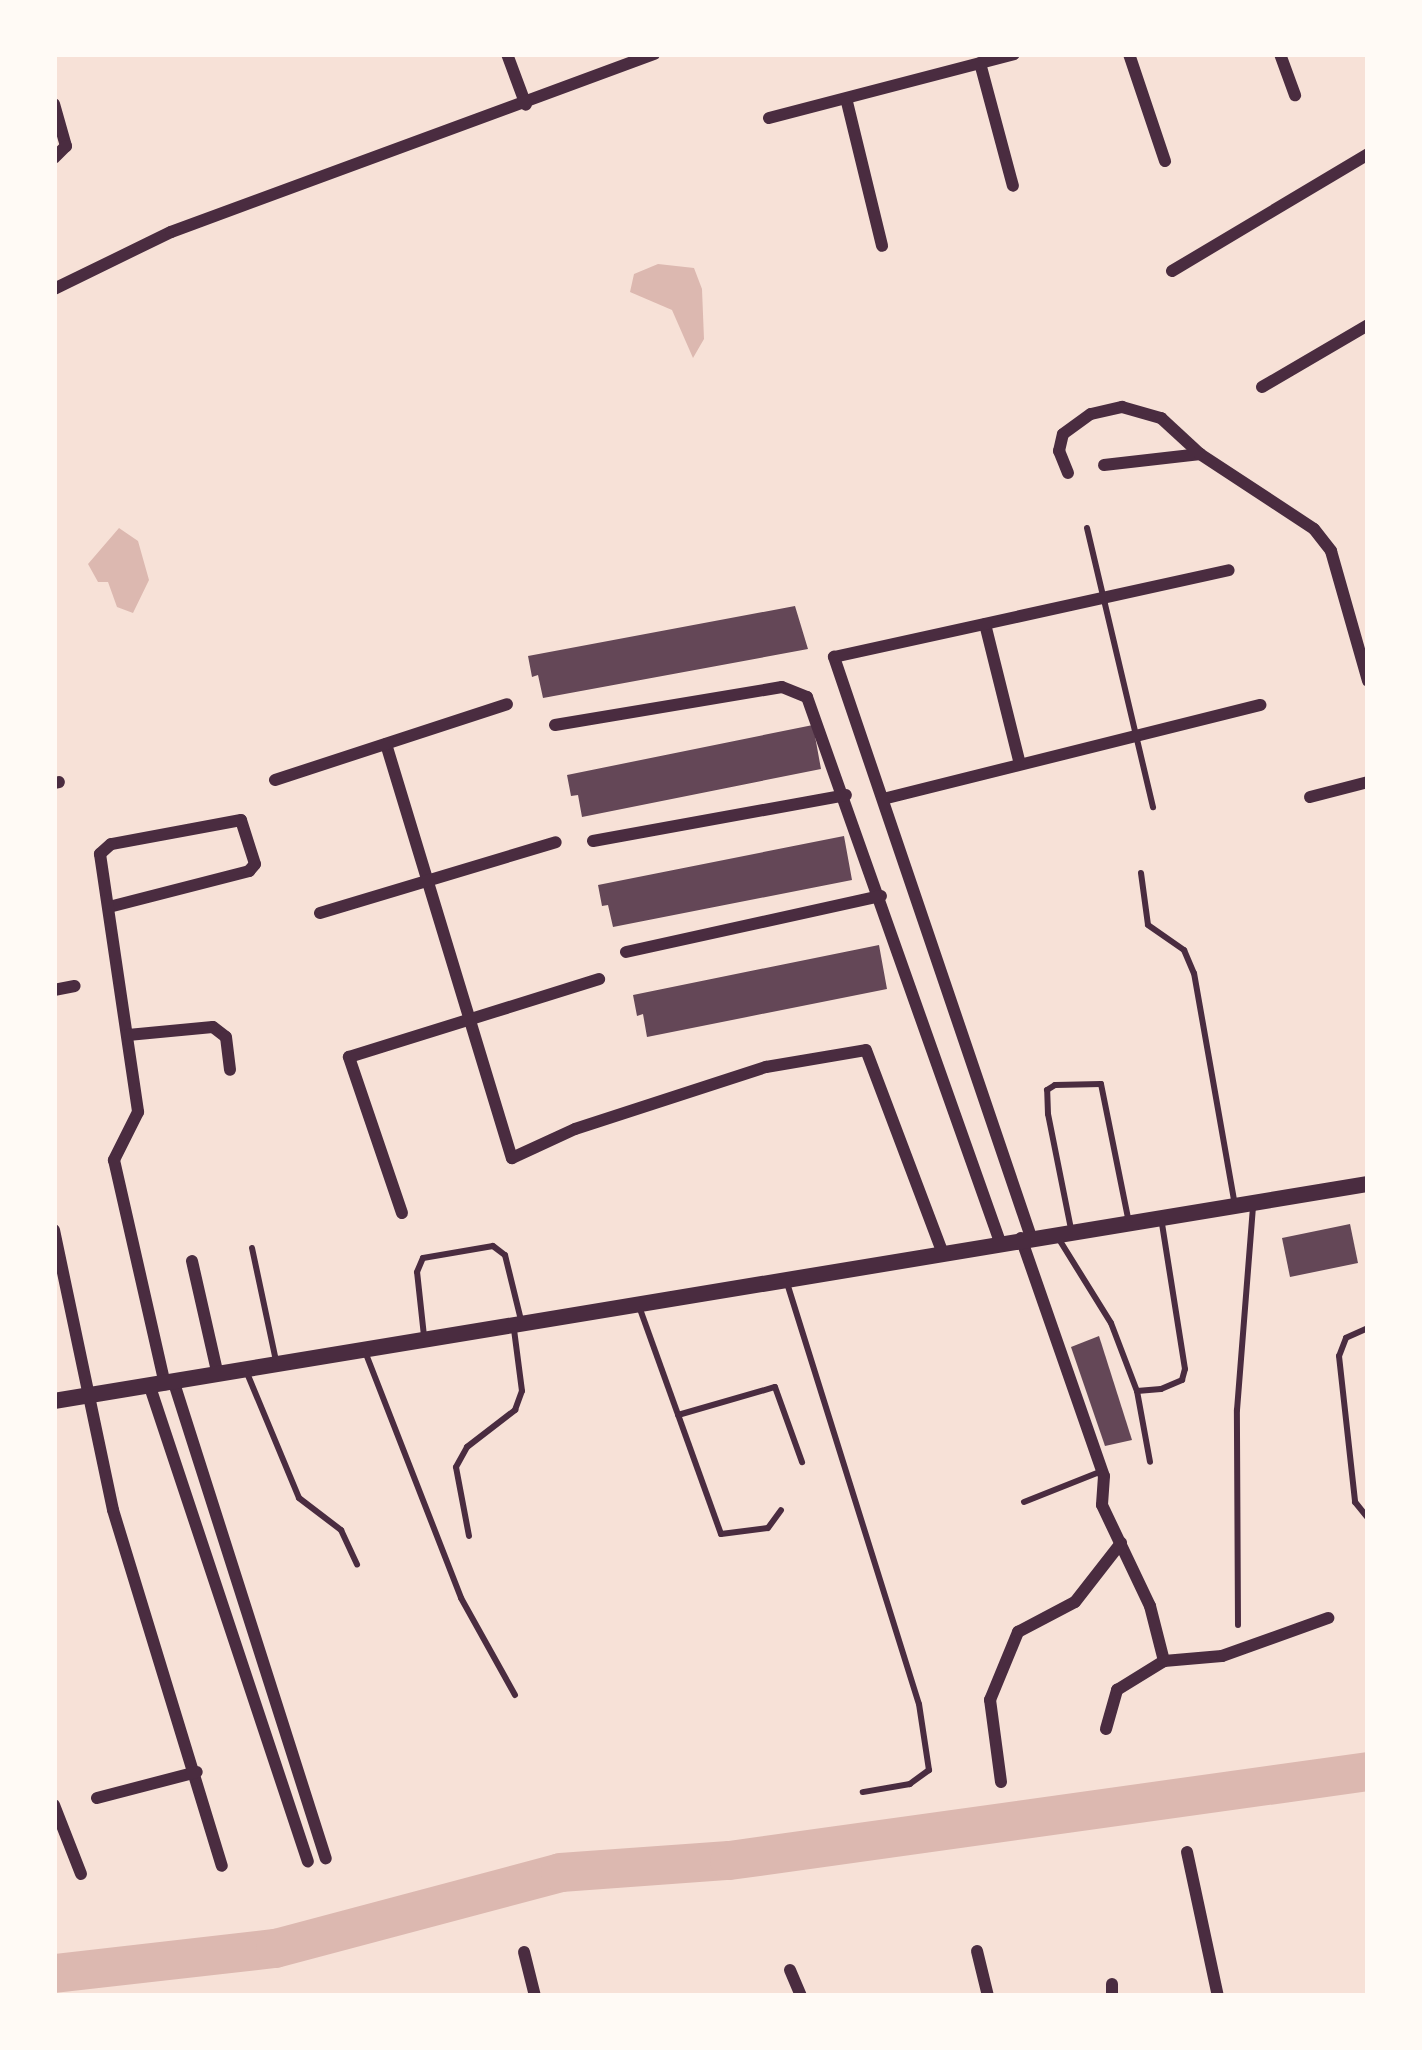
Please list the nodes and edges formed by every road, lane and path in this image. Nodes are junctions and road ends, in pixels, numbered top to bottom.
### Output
1 (507, 54) edge
2 (654, 54) edge
3 (1014, 54) edge
4 (1129, 54) edge
5 (1280, 54) edge
6 (980, 63) junction
7 (1295, 95) dead end
8 (847, 102) junction
9 (54, 104) edge
10 (526, 104) junction
11 (769, 118) dead end
12 (1368, 154) edge
13 (54, 158) edge
14 (1166, 161) dead end
15 (1013, 186) dead end
16 (882, 246) dead end
17 (1172, 272) dead end
18 (54, 289) edge
19 (1368, 325) edge
20 (1262, 387) dead end
21 (1200, 454) junction
22 (1104, 465) dead end
23 (1068, 472) dead end
24 (1087, 528) dead end
25 (1228, 570) dead end
26 (1102, 598) junction
27 (985, 624) junction
28 (1368, 681) edge
29 (507, 704) dead end
30 (1260, 705) dead end
31 (555, 725) dead end
32 (1135, 736) junction
33 (386, 744) junction
34 (1020, 764) junction
35 (275, 780) dead end
36 (1368, 782) edge
37 (846, 796) junction
38 (1310, 797) dead end
39 (883, 799) junction
40 (1153, 807) dead end
41 (593, 841) dead end
42 (556, 842) dead end
43 (1141, 873) dead end
44 (428, 880) junction
45 (881, 896) junction
46 (109, 907) junction
47 (320, 913) dead end
48 (626, 952) dead end
49 (599, 980) dead end
50 (75, 986) dead end
51 (54, 990) edge
52 (470, 1019) junction
53 (128, 1035) junction
54 (230, 1070) dead end
55 (1368, 1184) edge
56 (1244, 1203) junction
57 (402, 1213) dead end
58 (1161, 1216) junction
59 (1129, 1221) junction
60 (54, 1229) edge
61 (1064, 1231) junction
62 (1026, 1238) junction
63 (1000, 1242) junction
64 (252, 1247) dead end
65 (942, 1251) junction
66 (192, 1262) dead end
67 (786, 1280) junction
68 (638, 1305) junction
69 (518, 1324) junction
70 (1368, 1328) edge
71 (424, 1341) junction
72 (364, 1351) junction
73 (277, 1364) junction
74 (246, 1370) junction
75 (218, 1375) junction
76 (163, 1384) junction
77 (1137, 1391) junction
78 (90, 1395) junction
79 (54, 1401) edge
80 (678, 1415) junction
81 (802, 1462) dead end
82 (1150, 1462) dead end
83 (1102, 1471) junction
84 (1024, 1502) dead end
85 (781, 1510) dead end
86 (1368, 1518) edge
87 (469, 1536) dead end
88 (1120, 1543) junction
89 (357, 1564) dead end
90 (1328, 1618) dead end
91 (1238, 1625) dead end
92 (1164, 1661) junction
93 (515, 1695) dead end
94 (1106, 1729) dead end
95 (197, 1772) junction
96 (1001, 1782) dead end
97 (863, 1792) dead end
98 (97, 1798) dead end
99 (54, 1805) edge
100 (1187, 1852) dead end
101 (326, 1858) dead end
102 (308, 1861) dead end
103 (223, 1866) dead end
104 (81, 1874) dead end
105 (977, 1951) dead end
106 (524, 1952) dead end
107 (790, 1970) dead end
108 (535, 1996) edge
109 (801, 1996) edge
110 (988, 1996) edge
111 (1218, 1996) edge

1 - 10 street
2 - 10 street
3 - 6 street
4 - 14 street
5 - 7 street
6 - 8 street
6 - 15 street
8 - 11 street
8 - 16 street
9 - 13 street
10 - 18 street
12 - 17 street
19 - 20 street
21 - 22 street
21 - 23 street
21 - 28 street
24 - 26 lane
25 - 26 street
26 - 27 street
26 - 32 lane
27 - 34 street
27 - 39 street
29 - 33 street
30 - 32 street
31 - 37 street
32 - 34 street
32 - 40 lane
33 - 35 street
33 - 44 street
34 - 39 street
36 - 38 street
37 - 41 street
37 - 45 street
39 - 62 street
42 - 44 street
43 - 56 lane
44 - 47 street
44 - 52 street
45 - 48 street
45 - 63 street
46 - 46 street
46 - 53 street
49 - 52 street
50 - 51 street
52 - 57 street
52 - 65 street
53 - 54 street
53 - 76 street
55 - 56 main road
56 - 58 main road
56 - 91 lane
58 - 59 main road
58 - 77 lane
59 - 61 main road
59 - 61 lane
60 - 78 street
61 - 62 main road
61 - 77 lane
62 - 63 main road
62 - 83 street
63 - 65 main road
64 - 73 lane
65 - 67 main road
66 - 75 street
67 - 68 main road
67 - 97 lane
68 - 69 main road
68 - 80 lane
69 - 71 main road
69 - 71 lane
69 - 87 lane
70 - 86 lane
71 - 72 main road
72 - 73 main road
72 - 93 lane
73 - 74 main road
74 - 75 main road
74 - 89 lane
75 - 76 main road
76 - 78 main road
76 - 101 street
76 - 102 street
77 - 82 lane
78 - 79 main road
78 - 95 street
80 - 81 lane
80 - 85 lane
83 - 84 lane
83 - 88 street
88 - 92 street
88 - 96 street
90 - 92 street
92 - 94 street
95 - 98 street
95 - 103 street
99 - 104 street
100 - 111 street
105 - 110 street
106 - 108 street
107 - 109 street

